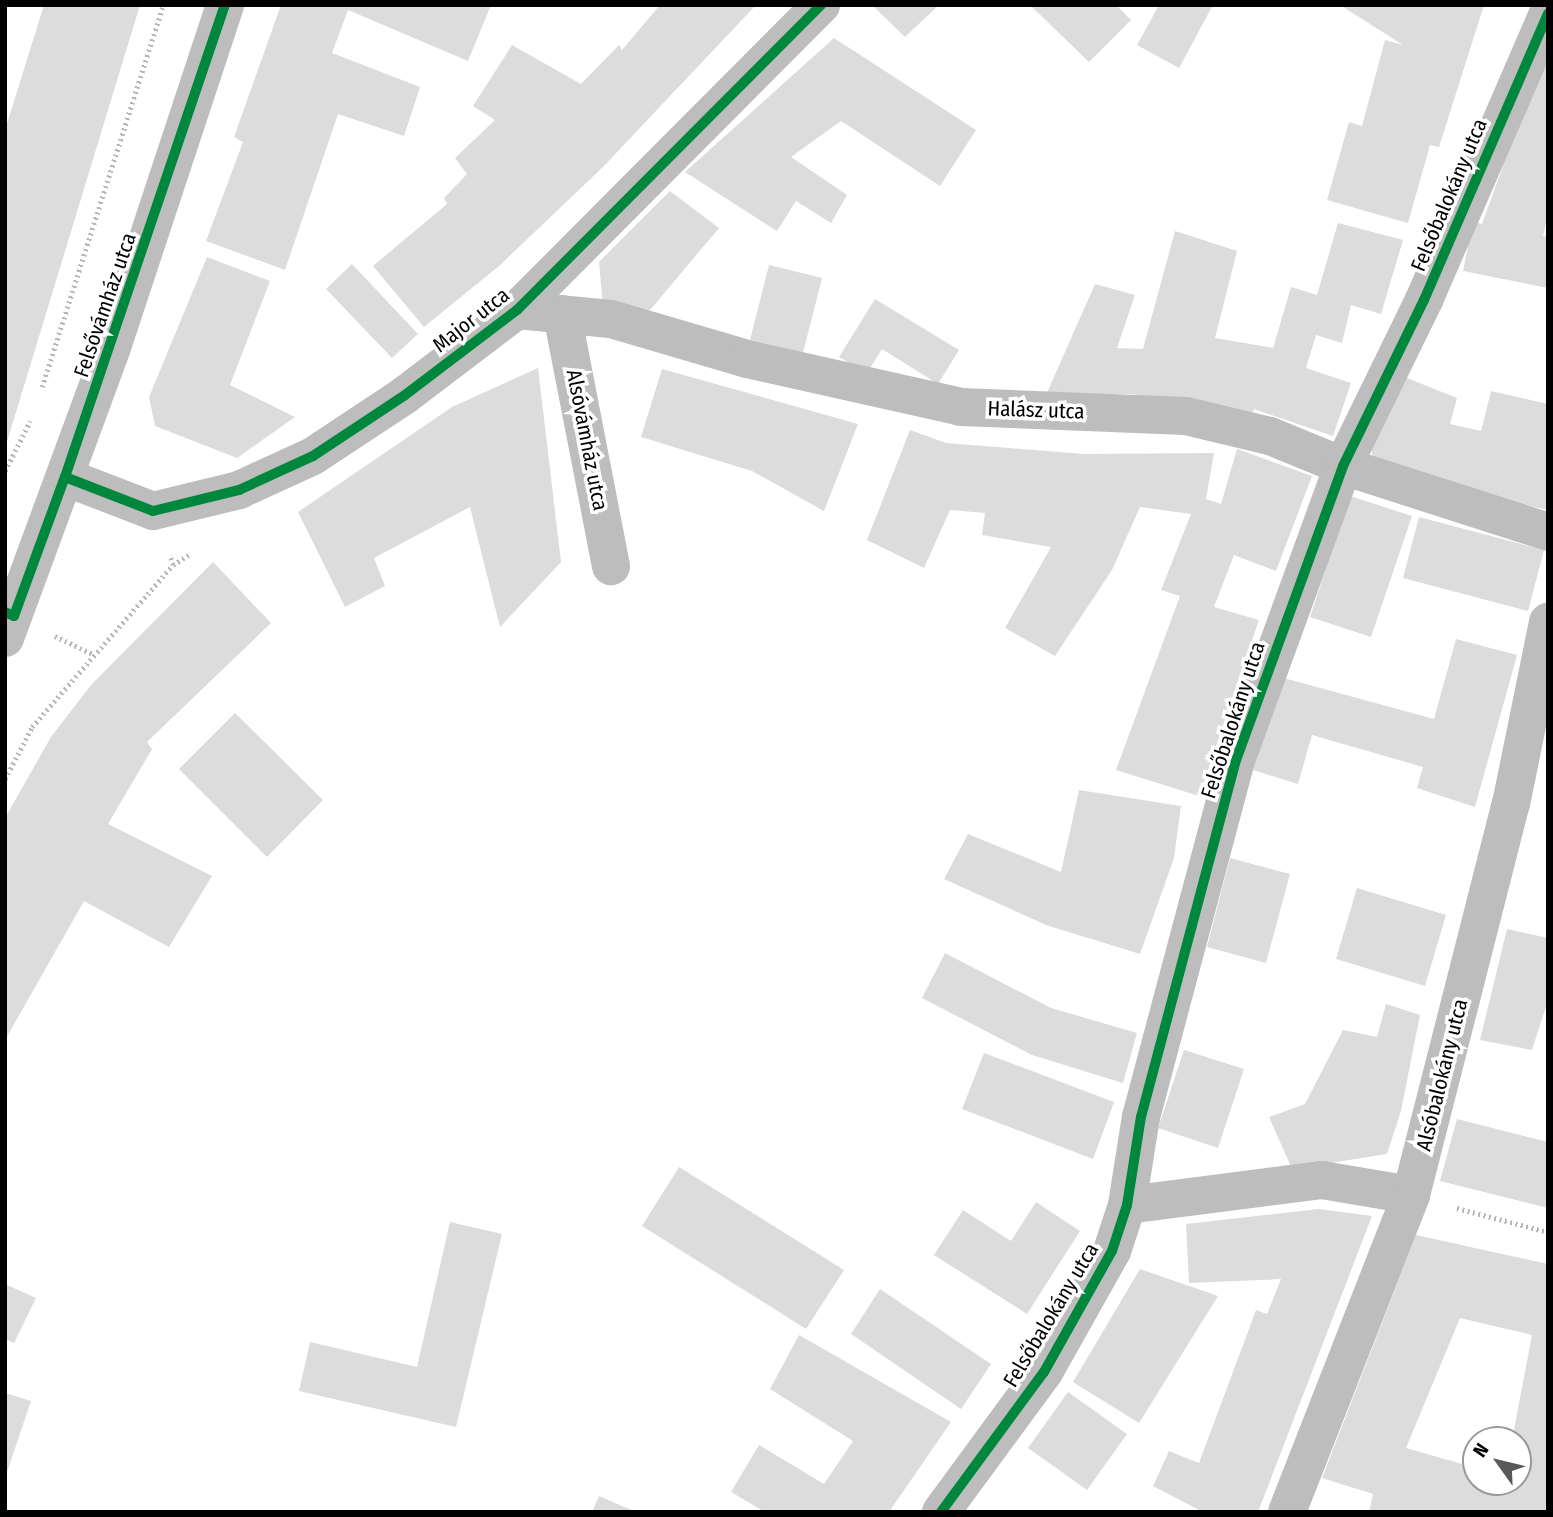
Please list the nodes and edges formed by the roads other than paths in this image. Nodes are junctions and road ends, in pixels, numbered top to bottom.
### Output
1 (225, 5) edge
2 (821, 5) edge
3 (1548, 14) edge
4 (517, 310) junction
5 (562, 314) junction
6 (1343, 466) junction
7 (65, 477) junction
8 (1548, 532) edge
9 (611, 566) dead end
10 (1548, 622) edge
11 (5, 638) edge
12 (1411, 1195) junction
13 (1127, 1205) junction
14 (941, 1512) edge
15 (1287, 1512) edge

1 - 7 street, Felsővámház utca
2 - 4 street, Major utca
3 - 6 street, Felsőbalokány utca
4 - 5 street, Halász utca
4 - 7 street, Major utca
5 - 6 street, Halász utca
5 - 9 street, Alsóvámház utca
6 - 8 street, Halász utca
6 - 13 street, Felsőbalokány utca
7 - 11 street, Felsővámház utca
10 - 12 street, Alsóbalokány utca
12 - 13 street
12 - 15 street, Alsóbalokány utca
13 - 14 street, Felsőbalokány utca

